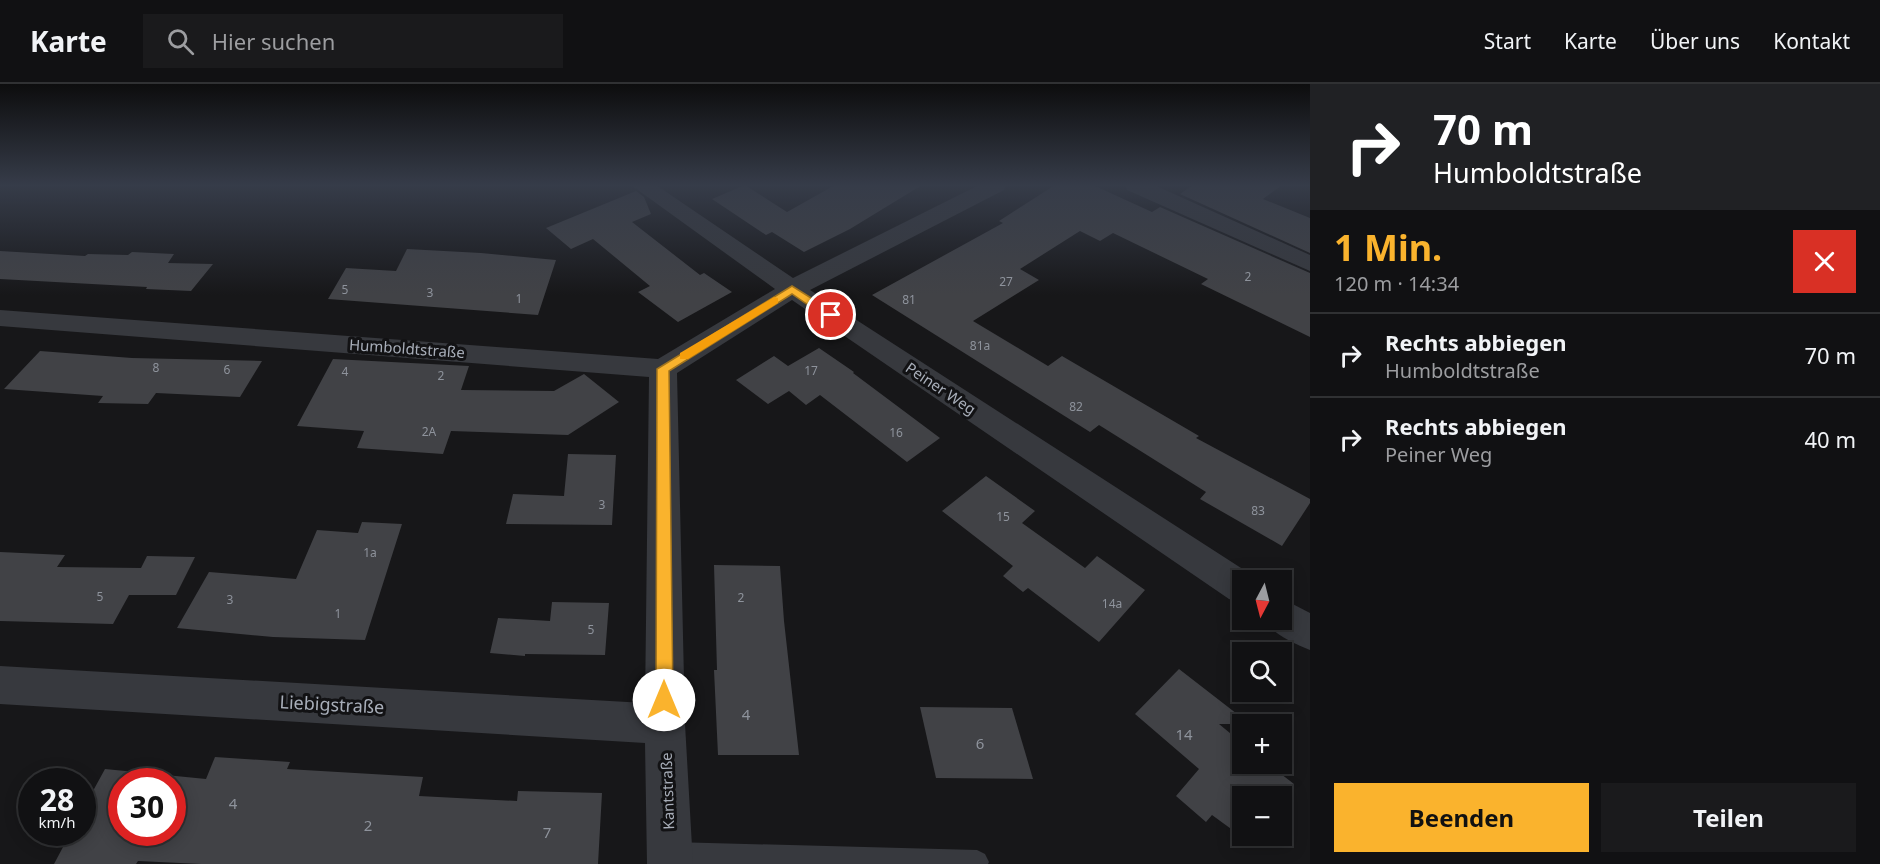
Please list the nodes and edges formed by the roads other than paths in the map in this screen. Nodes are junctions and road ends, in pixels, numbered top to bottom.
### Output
1 (694, 221) edge
2 (925, 221) edge
3 (1216, 221) edge
4 (1310, 264) edge
5 (792, 289) junction
6 (0, 318) edge
7 (663, 369) junction
8 (1232, 581) edge
9 (1292, 621) edge
10 (1310, 633) edge
11 (0, 685) edge
12 (665, 724) junction
13 (670, 859) edge
14 (977, 862) dead end

1 - 5 street, Peiner Weg
2 - 5 street
3 - 4 street
5 - 7 street
5 - 8 street, Peiner Weg
6 - 7 street, Humboldtstraße
7 - 12 street, Kantstraße
9 - 10 street
11 - 12 street, Liebigstraße
12 - 13 street, Kantstraße
13 - 14 lane, Kantstraße

